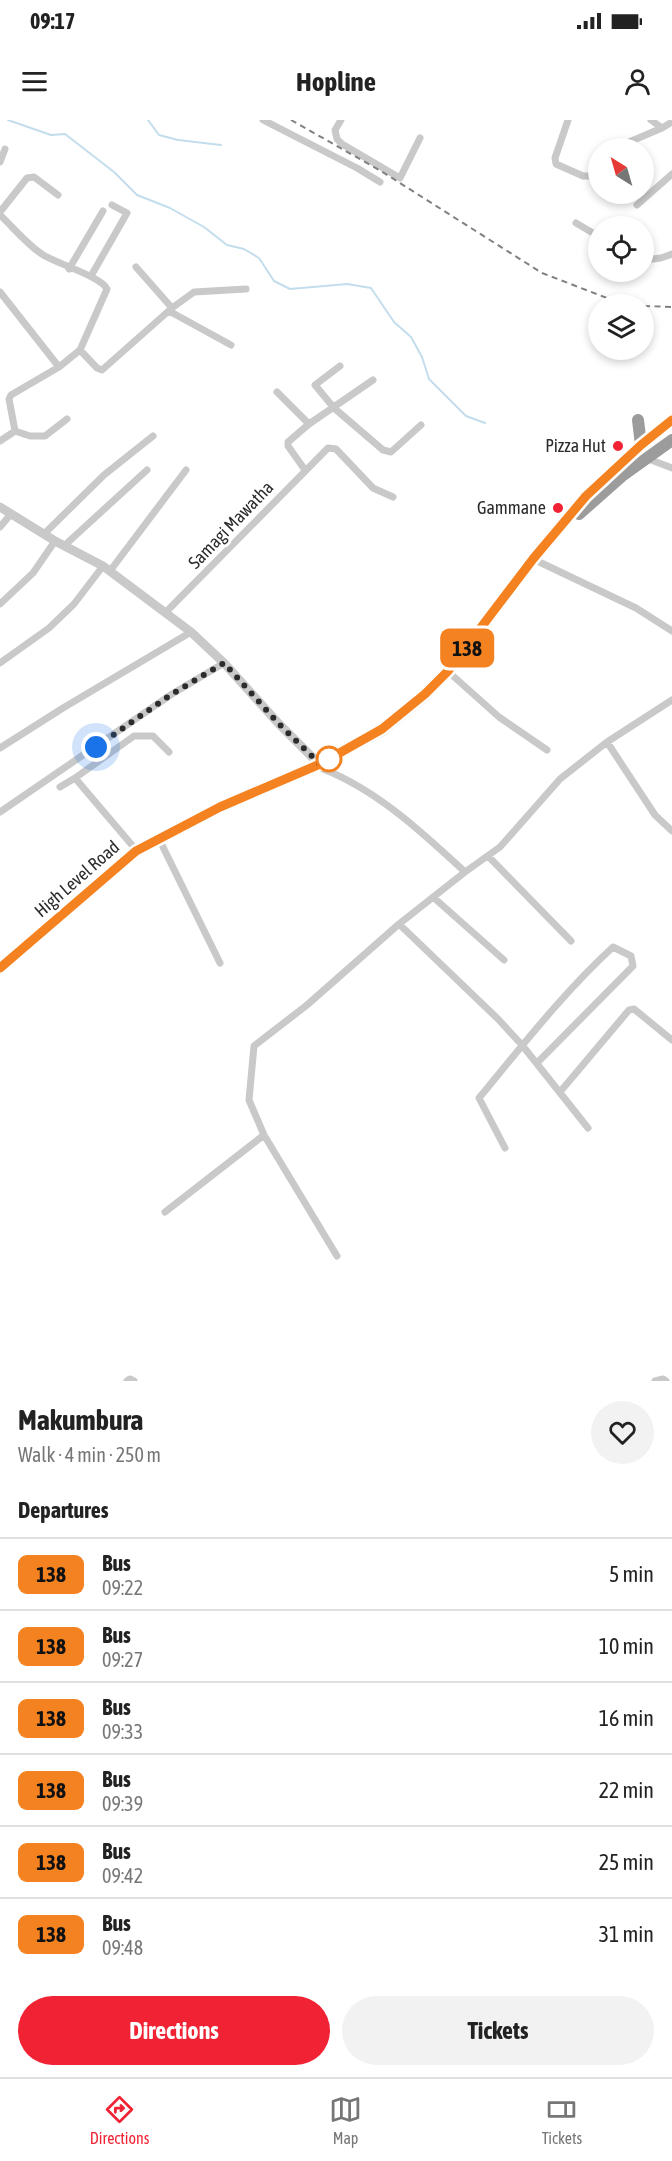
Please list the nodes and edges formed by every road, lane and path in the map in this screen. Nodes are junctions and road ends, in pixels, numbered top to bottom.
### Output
1 (263, 120) edge
2 (341, 120) edge
3 (568, 120) edge
4 (651, 120) edge
5 (672, 122) edge
6 (662, 128) junction
7 (420, 138) dead end
8 (638, 138) edge
9 (5, 149) dead end
10 (0, 162) edge
11 (672, 174) edge
12 (588, 176) edge
13 (380, 182) dead end
14 (58, 195) dead end
15 (112, 205) dead end
16 (638, 205) dead end
17 (103, 211) dead end
18 (0, 214) edge
19 (576, 223) dead end
20 (588, 230) edge
21 (672, 254) edge
22 (654, 259) edge
23 (136, 267) dead end
24 (69, 269) junction
25 (91, 276) junction
26 (246, 290) dead end
27 (0, 292) edge
28 (170, 310) junction
29 (231, 345) dead end
30 (80, 350) junction
31 (339, 366) dead end
32 (59, 367) junction
33 (373, 381) dead end
34 (278, 392) dead end
35 (334, 408) junction
36 (67, 418) dead end
37 (638, 420) dead end
38 (672, 420) edge
39 (309, 424) junction
40 (421, 425) dead end
41 (15, 431) junction
42 (153, 436) dead end
43 (672, 440) edge
44 (0, 441) edge
45 (641, 445) junction
46 (646, 458) junction
47 (672, 468) edge
48 (147, 470) dead end
49 (186, 470) dead end
50 (305, 470) junction
51 (393, 497) dead end
52 (0, 507) edge
53 (11, 514) junction
54 (0, 527) edge
55 (44, 534) junction
56 (55, 541) junction
57 (65, 545) junction
58 (536, 560) junction
59 (106, 568) junction
60 (0, 604) edge
61 (166, 612) junction
62 (672, 631) edge
63 (191, 632) junction
64 (0, 663) edge
65 (224, 663) junction
66 (452, 675) junction
67 (672, 700) edge
68 (607, 742) junction
69 (0, 748) edge
70 (547, 750) dead end
71 (169, 752) dead end
72 (321, 766) junction
73 (75, 777) junction
74 (60, 787) dead end
75 (0, 812) edge
76 (672, 831) edge
77 (161, 843) junction
78 (136, 851) junction
79 (488, 856) junction
80 (465, 872) junction
81 (434, 897) junction
82 (399, 924) junction
83 (571, 940) dead end
84 (504, 960) dead end
85 (220, 963) dead end
86 (3, 970) edge
87 (672, 1040) edge
88 (522, 1045) junction
89 (537, 1063) junction
90 (560, 1092) junction
91 (588, 1128) dead end
92 (264, 1135) junction
93 (506, 1148) dead end
94 (165, 1212) dead end
95 (337, 1256) dead end
96 (127, 1381) edge
97 (134, 1381) edge
98 (655, 1381) edge
99 (666, 1381) edge

1 - 13 street
2 - 7 street
3 - 12 street
4 - 6 street
5 - 6 street
6 - 8 street
9 - 10 street
11 - 16 street
14 - 18 street
15 - 25 street
17 - 24 street
18 - 24 street
19 - 20 street
21 - 22 street
23 - 28 street
24 - 25 street
25 - 30 street
26 - 28 street
27 - 32 street
28 - 29 street
28 - 30 street
30 - 32 street
31 - 35 street
32 - 41 street
33 - 35 street
34 - 39 street
35 - 39 street
35 - 40 street
36 - 41 street
37 - 45 highway
38 - 45 highway, High Level Road
39 - 50 street
41 - 44 street
42 - 55 street
43 - 46 highway, High Level Road
45 - 58 highway, High Level Road
46 - 47 street
46 - 58 highway, High Level Road
48 - 57 street
49 - 59 street
50 - 51 street, Samagi Mawatha
50 - 61 street, Samagi Mawatha
52 - 53 street
53 - 54 street
53 - 55 street
55 - 56 street
56 - 57 street
56 - 60 street
57 - 59 street
58 - 62 street
58 - 66 highway, High Level Road
58 - 72 highway, High Level Road
59 - 61 street
59 - 64 street
61 - 63 street
63 - 65 street
63 - 69 street
65 - 72 street
65 - 75 street
66 - 70 street
66 - 72 highway, High Level Road
67 - 68 street
68 - 76 street
68 - 79 street
71 - 73 street
72 - 77 highway, High Level Road
72 - 78 highway, High Level Road
72 - 80 street
73 - 74 street
73 - 78 street
77 - 85 street
77 - 86 highway, High Level Road
78 - 86 highway, High Level Road
79 - 80 street
79 - 83 street
80 - 81 street
81 - 82 street
81 - 84 street
82 - 88 street
82 - 92 street
87 - 90 street
88 - 89 street
88 - 89 street
88 - 93 street
89 - 90 street
90 - 91 street
92 - 94 street
92 - 95 street
96 - 97 street
98 - 99 street

